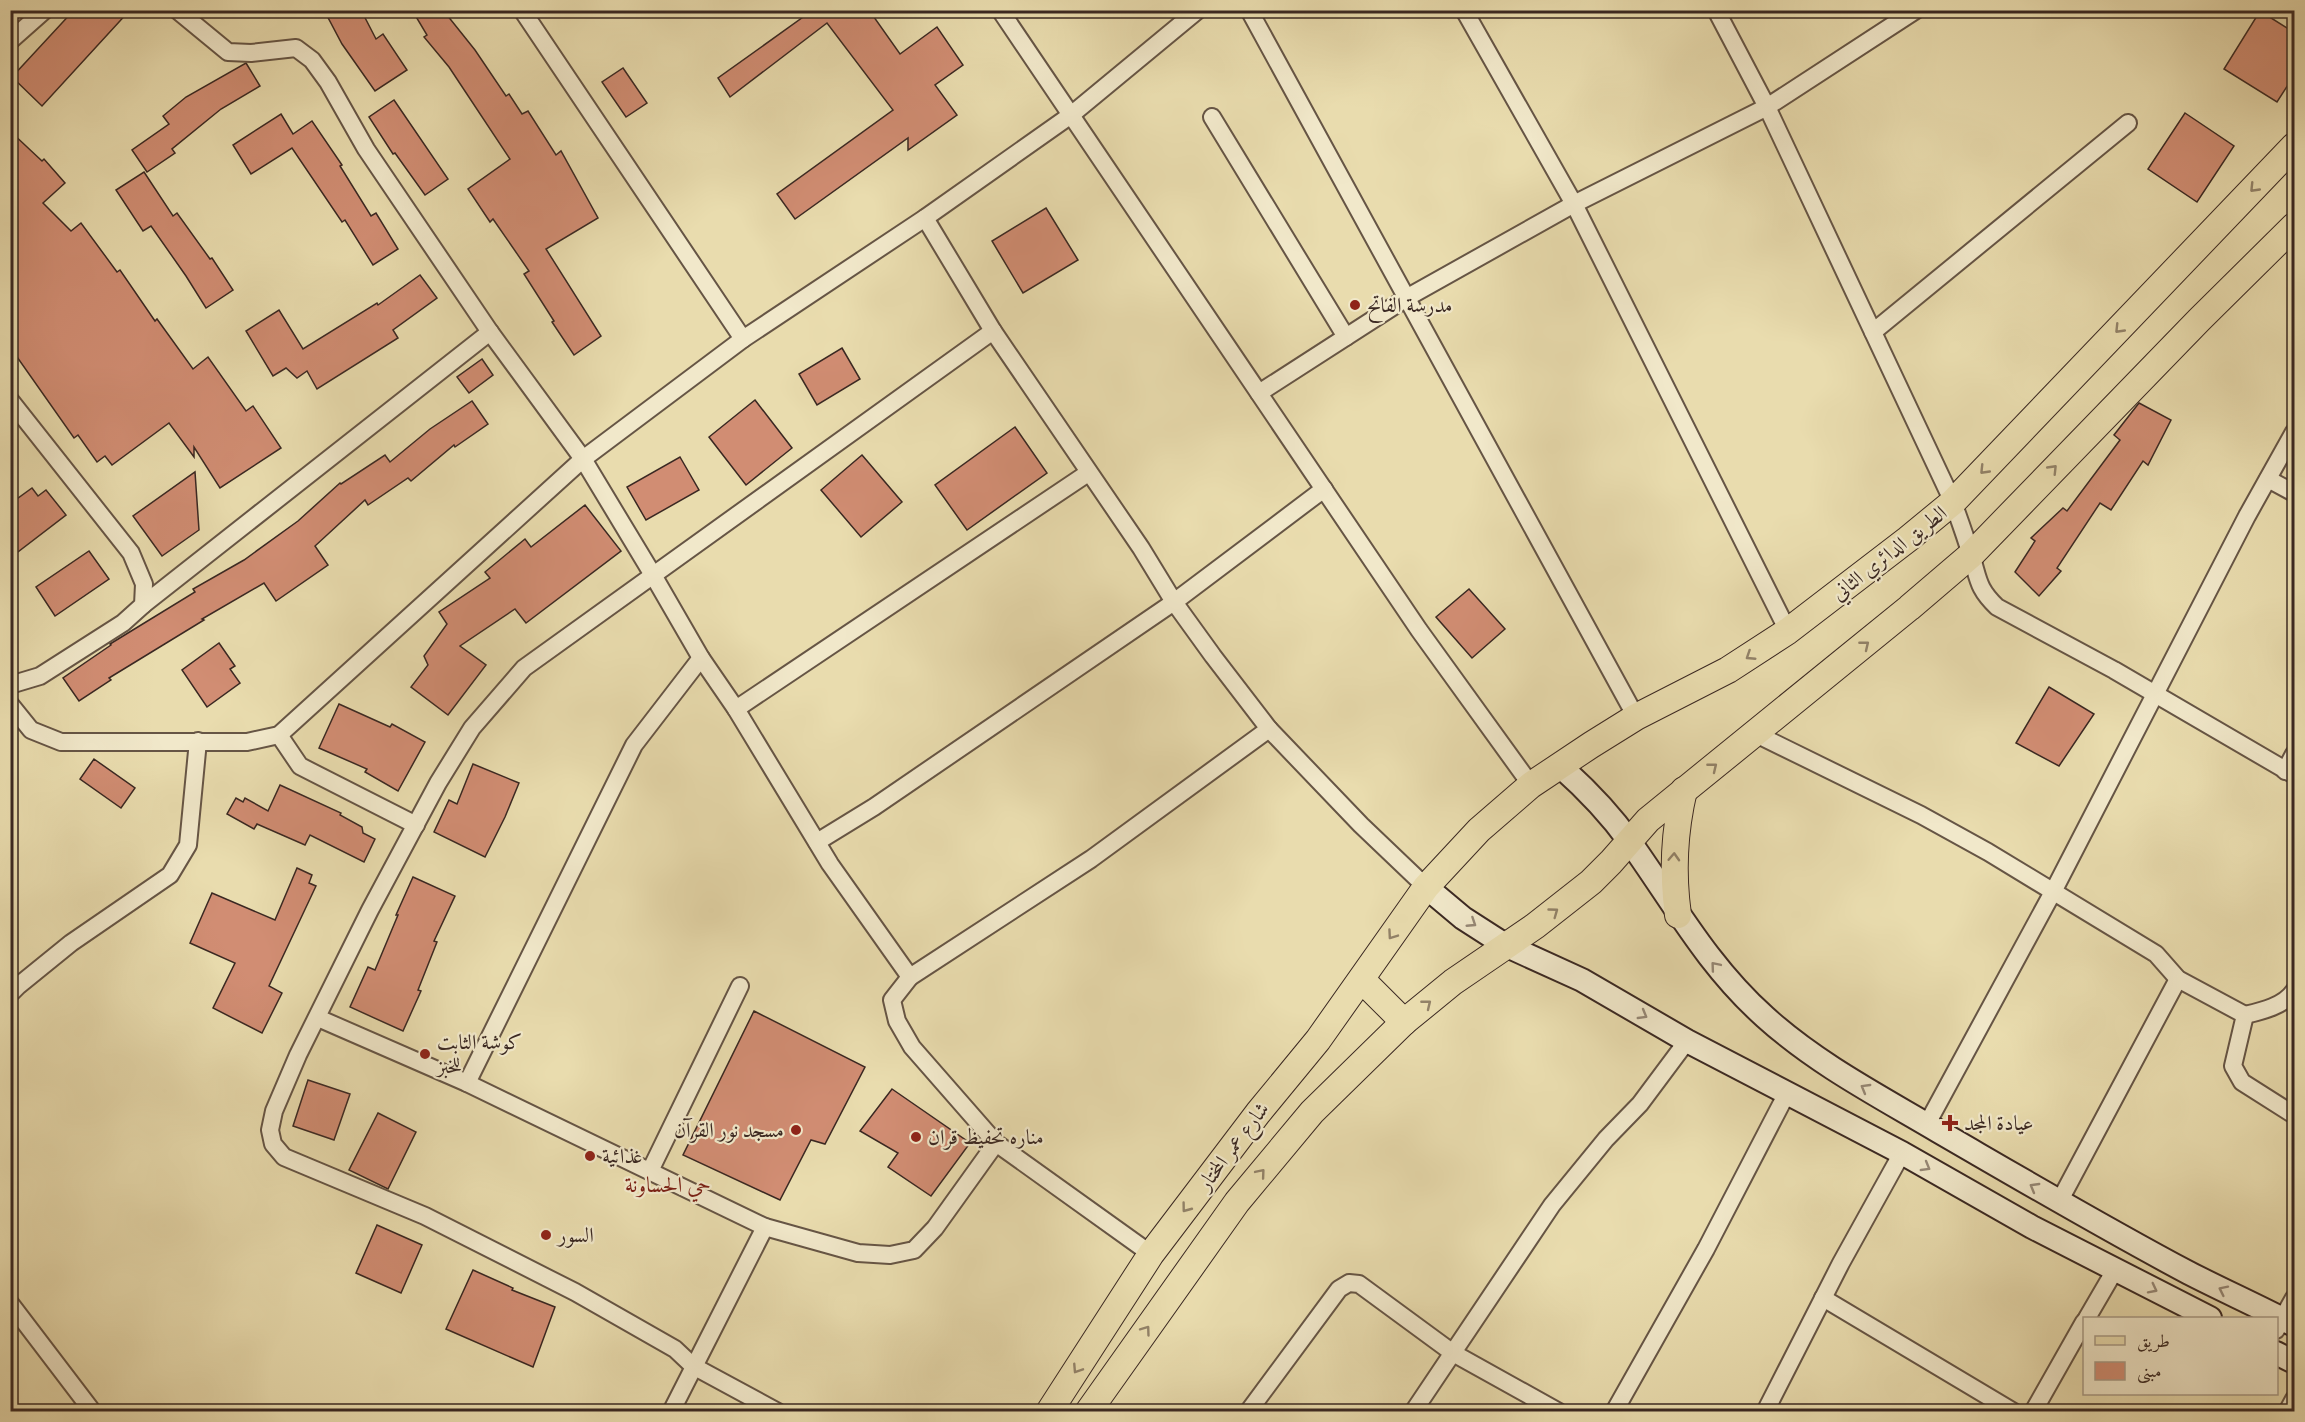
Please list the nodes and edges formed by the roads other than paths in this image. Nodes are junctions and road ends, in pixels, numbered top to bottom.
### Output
1 (45, 10) edge
2 (177, 10) edge
3 (522, 10) edge
4 (1000, 10) edge
5 (1198, 10) edge
6 (1249, 10) edge
7 (1464, 10) edge
8 (1716, 10) edge
9 (1916, 10) edge
10 (10, 41) edge
11 (1767, 107) junction
12 (1071, 115) junction
13 (1212, 117) dead end
14 (2128, 123) dead end
15 (2295, 146) edge
16 (1574, 204) junction
17 (925, 218) junction
18 (2295, 226) edge
19 (1408, 297) junction
20 (993, 331) junction
21 (490, 332) junction
22 (1873, 332) junction
23 (1346, 337) junction
24 (743, 339) junction
25 (1259, 393) junction
26 (10, 400) edge
27 (2295, 432) edge
28 (583, 459) junction
29 (1088, 473) junction
30 (2268, 479) junction
31 (1324, 489) junction
32 (2295, 493) edge
33 (1953, 502) junction
34 (1971, 555) junction
35 (654, 575) junction
36 (1174, 602) junction
37 (143, 605) junction
38 (1788, 631) junction
39 (701, 658) junction
40 (10, 685) edge
41 (2155, 693) junction
42 (10, 704) edge
43 (736, 709) junction
44 (1636, 717) junction
45 (1269, 729) junction
46 (1754, 734) junction
47 (279, 735) junction
48 (198, 741) junction
49 (2295, 754) edge
50 (1560, 766) junction
51 (2290, 773) edge
52 (1531, 785) junction
53 (1684, 789) junction
54 (416, 825) junction
55 (817, 842) junction
56 (1630, 842) junction
57 (1425, 887) junction
58 (2054, 890) junction
59 (1677, 915) junction
60 (1505, 945) junction
61 (910, 977) junction
62 (2178, 979) junction
63 (1362, 980) junction
64 (13, 986) edge
65 (740, 986) dead end
66 (2295, 991) edge
67 (2246, 1015) junction
68 (318, 1018) junction
69 (1404, 1022) junction
70 (1688, 1041) junction
71 (467, 1083) junction
72 (1787, 1093) junction
73 (2295, 1115) edge
74 (1927, 1124) junction
75 (996, 1143) junction
76 (1902, 1154) junction
77 (650, 1171) junction
78 (2060, 1202) junction
79 (765, 1227) junction
80 (1151, 1254) junction
81 (2115, 1270) junction
82 (1823, 1298) junction
83 (2295, 1298) edge
84 (10, 1303) edge
85 (2088, 1317) edge
86 (2208, 1317) edge
87 (2270, 1317) edge
88 (2083, 1325) edge
89 (2285, 1325) edge
90 (1453, 1353) junction
91 (2278, 1354) edge
92 (2295, 1362) edge
93 (693, 1366) junction
94 (2295, 1399) edge
95 (93, 1412) edge
96 (671, 1412) edge
97 (778, 1412) edge
98 (1049, 1412) edge
99 (1088, 1412) edge
100 (1248, 1412) edge
101 (1413, 1412) edge
102 (1559, 1412) edge
103 (1614, 1412) edge
104 (1765, 1412) edge
105 (2014, 1412) edge
106 (2033, 1412) edge
107 (2287, 1412) edge

1 - 10 street
2 - 21 street
3 - 24 street
4 - 12 street
5 - 12 street
6 - 19 street
7 - 16 street
8 - 11 street
9 - 11 street
11 - 16 street
11 - 22 street
12 - 17 street
12 - 25 street
13 - 23 street
14 - 22 street
15 -> 33 main road, الطريق الدائري الثاني
16 - 19 street
16 - 38 street
17 - 20 street
17 - 24 street
34 -> 18 main road
19 - 23 street
19 - 44 street
20 - 29 street
20 - 35 street
21 - 28 street
21 - 37 street
22 - 33 street
23 - 25 street
24 - 28 street
25 - 31 street
26 - 37 street
27 - 30 street
28 - 35 street
28 - 47 street
29 - 36 street
29 - 43 street
30 - 32 street
30 - 41 street
31 - 36 street
31 - 52 street
33 - 34 street
33 - 38 main road, الطريق الدائري الثاني
34 - 41 street
46 -> 34 main road
35 - 39 street
35 - 54 street
36 - 45 street
36 - 55 street
37 - 40 street
38 -> 44 main road, الطريق الدائري الثاني
39 - 43 street
39 - 71 street
41 - 51 street
41 - 58 street
42 - 48 street
43 - 55 street
44 - 50 main road, الطريق الدائري الثاني
45 - 57 street
45 - 61 street
53 -> 46 main road
46 - 58 street
47 - 48 street
47 - 54 street
48 - 64 street
49 - 51 street
50 - 52 main road, الطريق الدائري الثاني
50 - 56 main road
52 - 57 main road, الطريق الدائري الثاني
53 - 56 main road
59 -> 53 main road
54 - 68 street
55 - 61 street
56 - 59 main road
60 -> 56 main road
57 -> 60 main road
57 -> 63 main road, شارع عمر المختار
58 - 62 street
58 - 74 street
74 -> 59 main road
69 -> 60 main road, شارع عمر المختار
60 -> 70 main road
61 - 75 street
62 - 67 street
62 - 78 street
63 - 69 main road
63 -> 80 main road, شارع عمر المختار
65 - 77 street
66 - 67 street
67 - 73 street
68 - 71 street
68 - 93 street
99 -> 69 main road, شارع عمر المختار
70 - 72 main road
70 - 90 street
71 - 77 street
72 - 76 main road
72 - 103 street
78 -> 74 main road
75 - 79 street
75 - 80 street
76 -> 81 main road
76 - 82 street
77 - 79 street
87 -> 78 main road
79 - 93 street
80 -> 98 main road, شارع عمر المختار
81 - 85 street
81 -> 86 main road
82 - 104 street
82 - 105 street
83 - 89 street
84 - 95 street
88 - 106 street
90 - 100 street
90 - 101 street
90 - 102 street
91 - 92 main road
93 - 96 street
93 - 97 street
94 - 107 street

